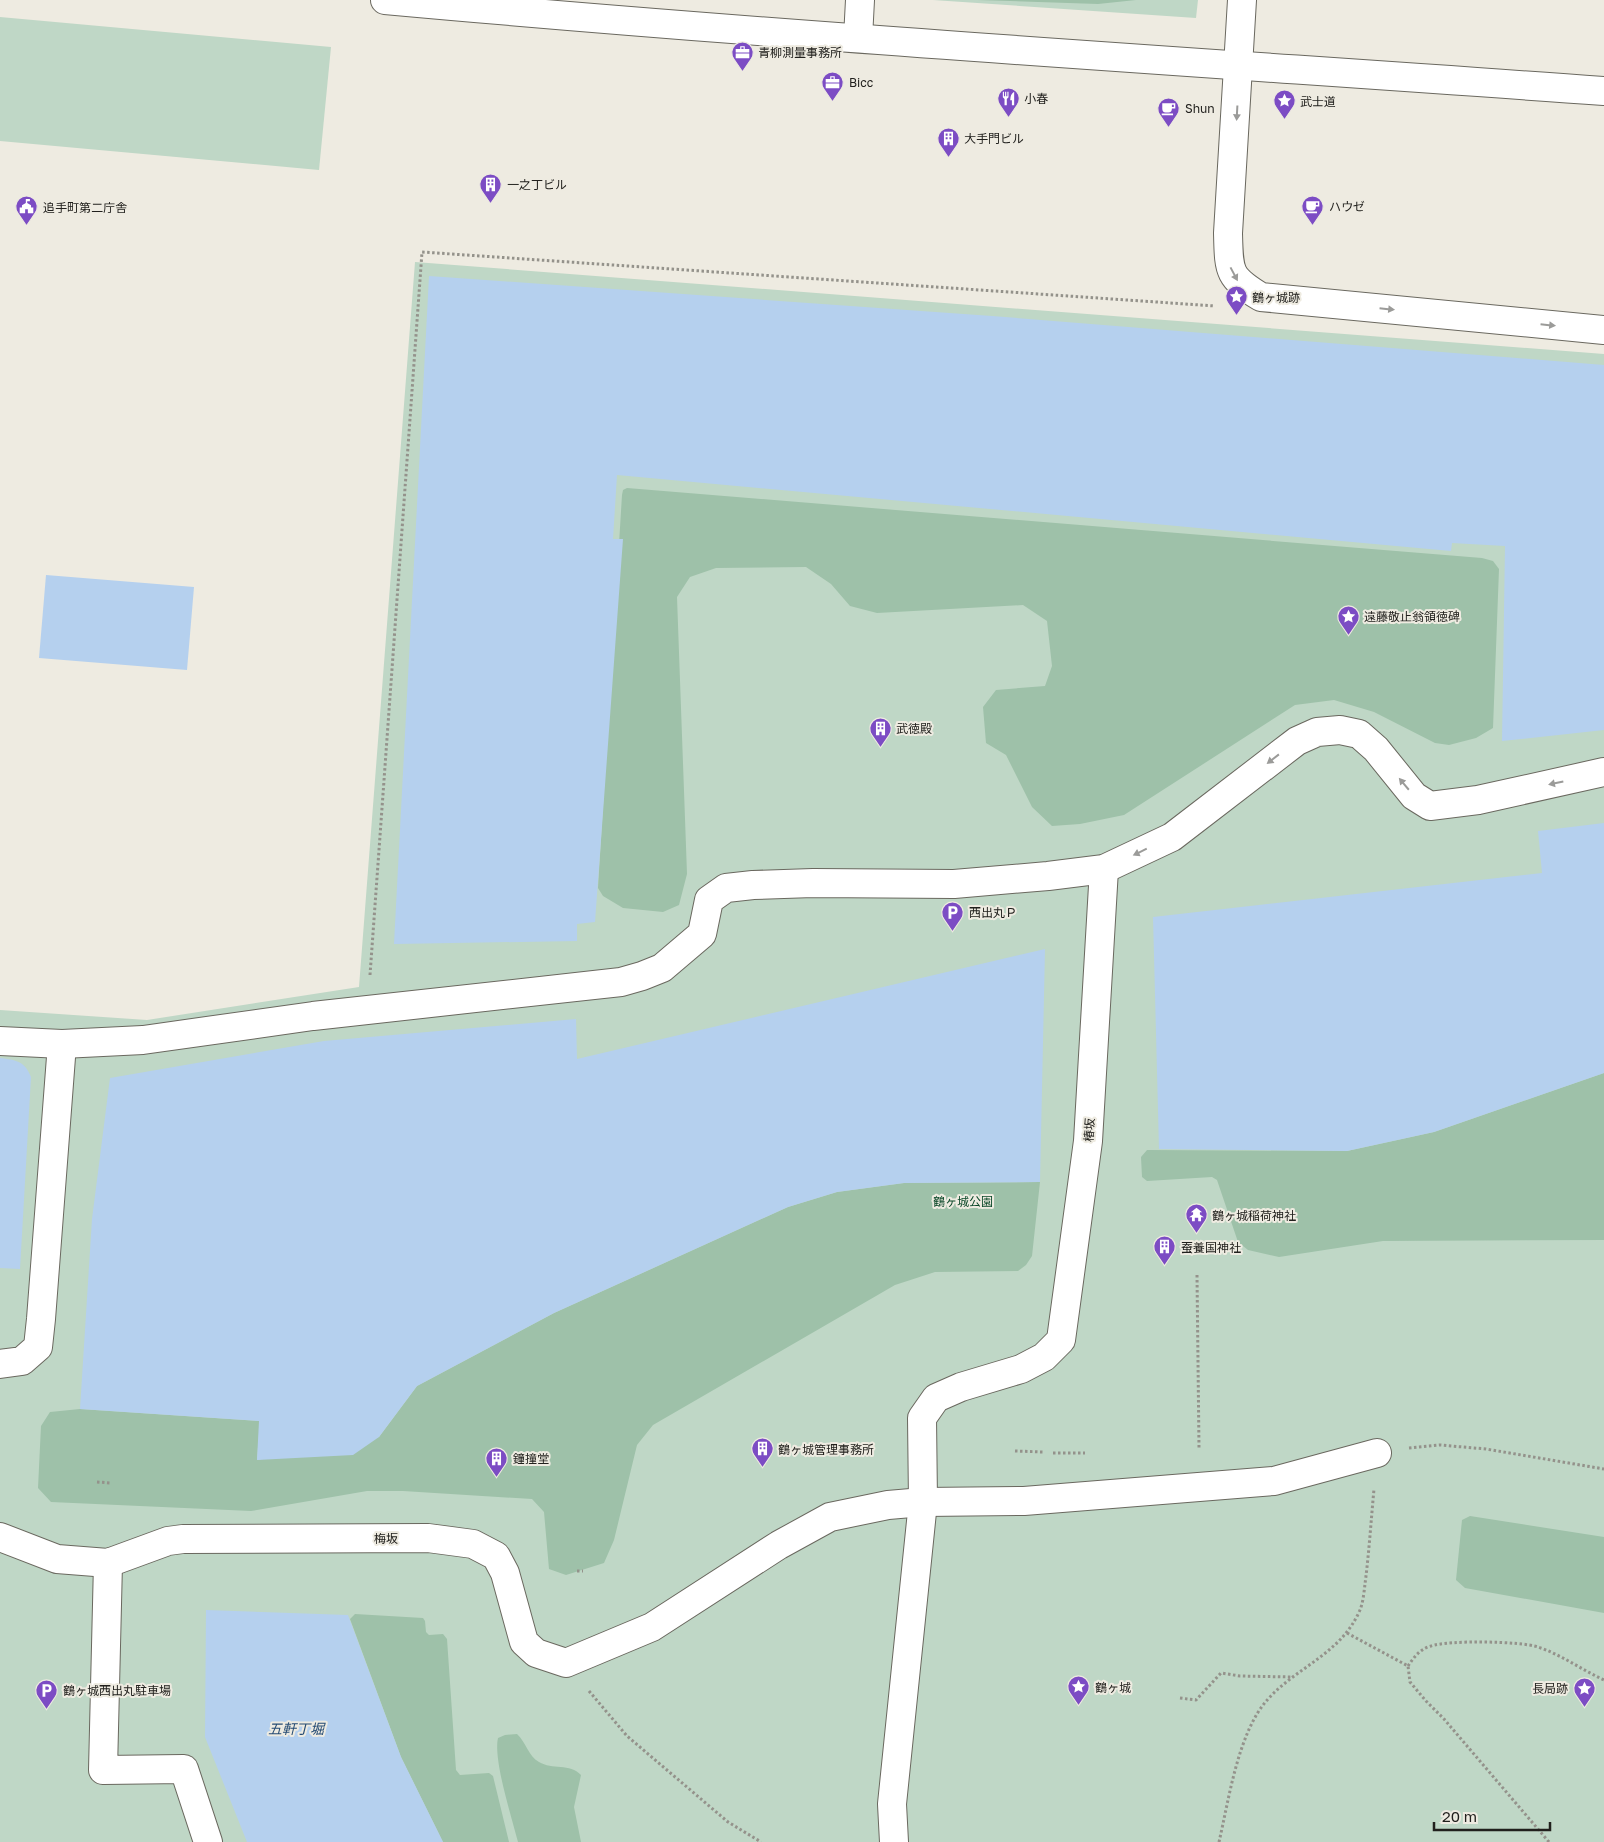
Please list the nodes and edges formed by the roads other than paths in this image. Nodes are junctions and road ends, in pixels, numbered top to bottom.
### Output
1 (385, 0) edge
2 (860, 0) edge
3 (1242, 0) edge
4 (858, 38) junction
5 (1238, 64) junction
6 (1604, 91) edge
7 (1604, 330) edge
8 (1604, 772) edge
9 (1104, 869) junction
10 (0, 1041) edge
11 (62, 1044) junction
12 (0, 1364) edge
13 (1377, 1453) road end
14 (923, 1502) junction
15 (0, 1538) edge
16 (108, 1563) junction
17 (208, 1842) edge
18 (894, 1842) edge

1 - 4 street
2 - 4 street
3 - 5 street
4 - 5 street
5 - 6 street
5 -> 7 street
8 -> 9 street
9 - 11 street
9 - 14 street, 椿坂
10 - 11 street
11 - 12 street
13 - 14 street
14 - 16 street, 梅坂
14 - 18 street, 椿坂
15 - 16 street
16 - 17 street

